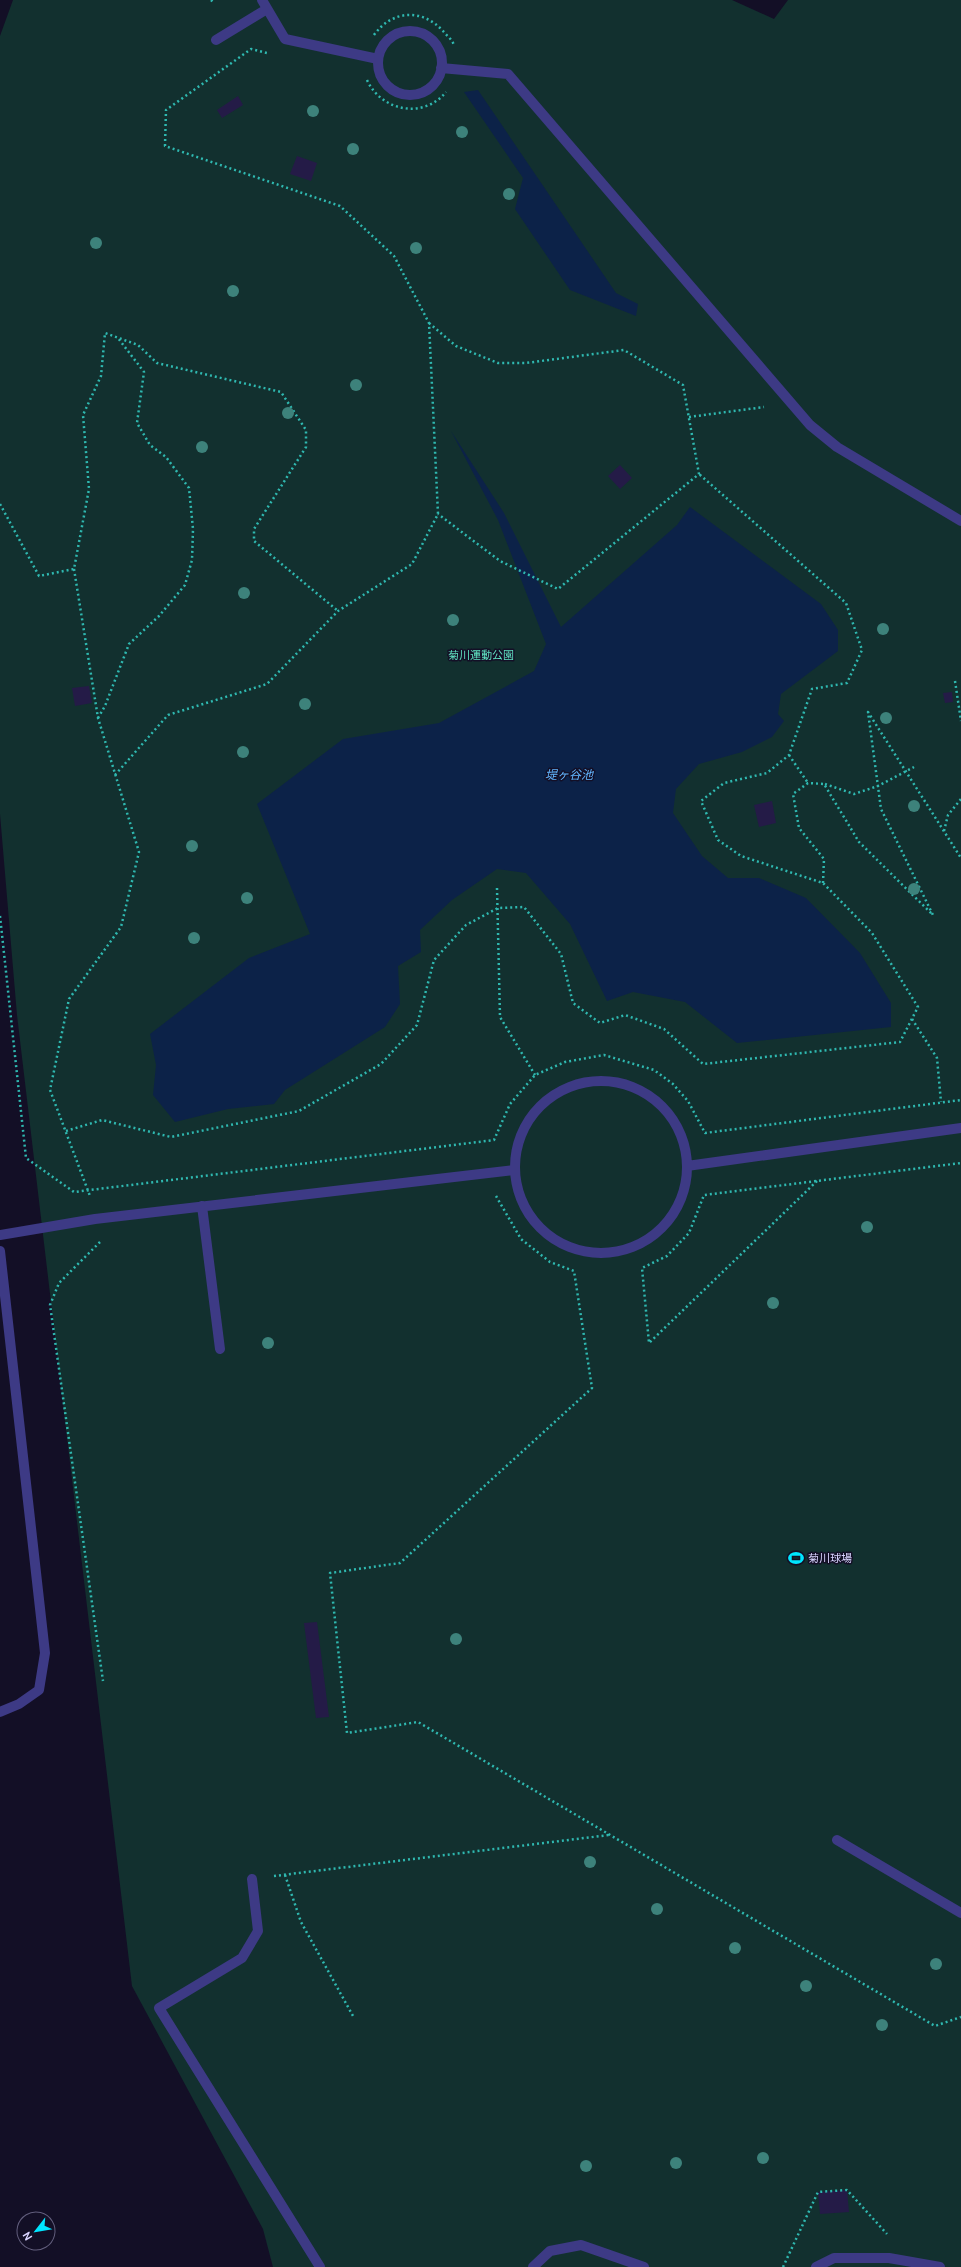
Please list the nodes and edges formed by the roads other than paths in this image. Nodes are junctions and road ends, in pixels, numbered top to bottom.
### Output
1 (265, 4) edge
2 (216, 40) dead end
3 (378, 59) junction
4 (442, 68) junction
5 (961, 521) edge
6 (961, 1128) edge
7 (687, 1166) junction
8 (514, 1170) junction
9 (202, 1206) junction
10 (0, 1235) edge
11 (0, 1251) edge
12 (220, 1349) dead end
13 (0, 1712) edge
14 (837, 1840) dead end
15 (252, 1879) road end
16 (961, 1913) edge
17 (320, 2267) edge
18 (533, 2267) edge
19 (644, 2267) edge
20 (816, 2267) edge
21 (940, 2267) edge

1 - 2 street
1 - 3 street
3 - 4 street
3 - 4 street
4 - 5 street
6 - 7 street
7 - 8 street
7 - 8 street
8 - 9 street
9 - 10 street
9 - 12 street
11 - 13 street
14 - 16 street
15 - 17 street
18 - 19 street
20 - 21 street

